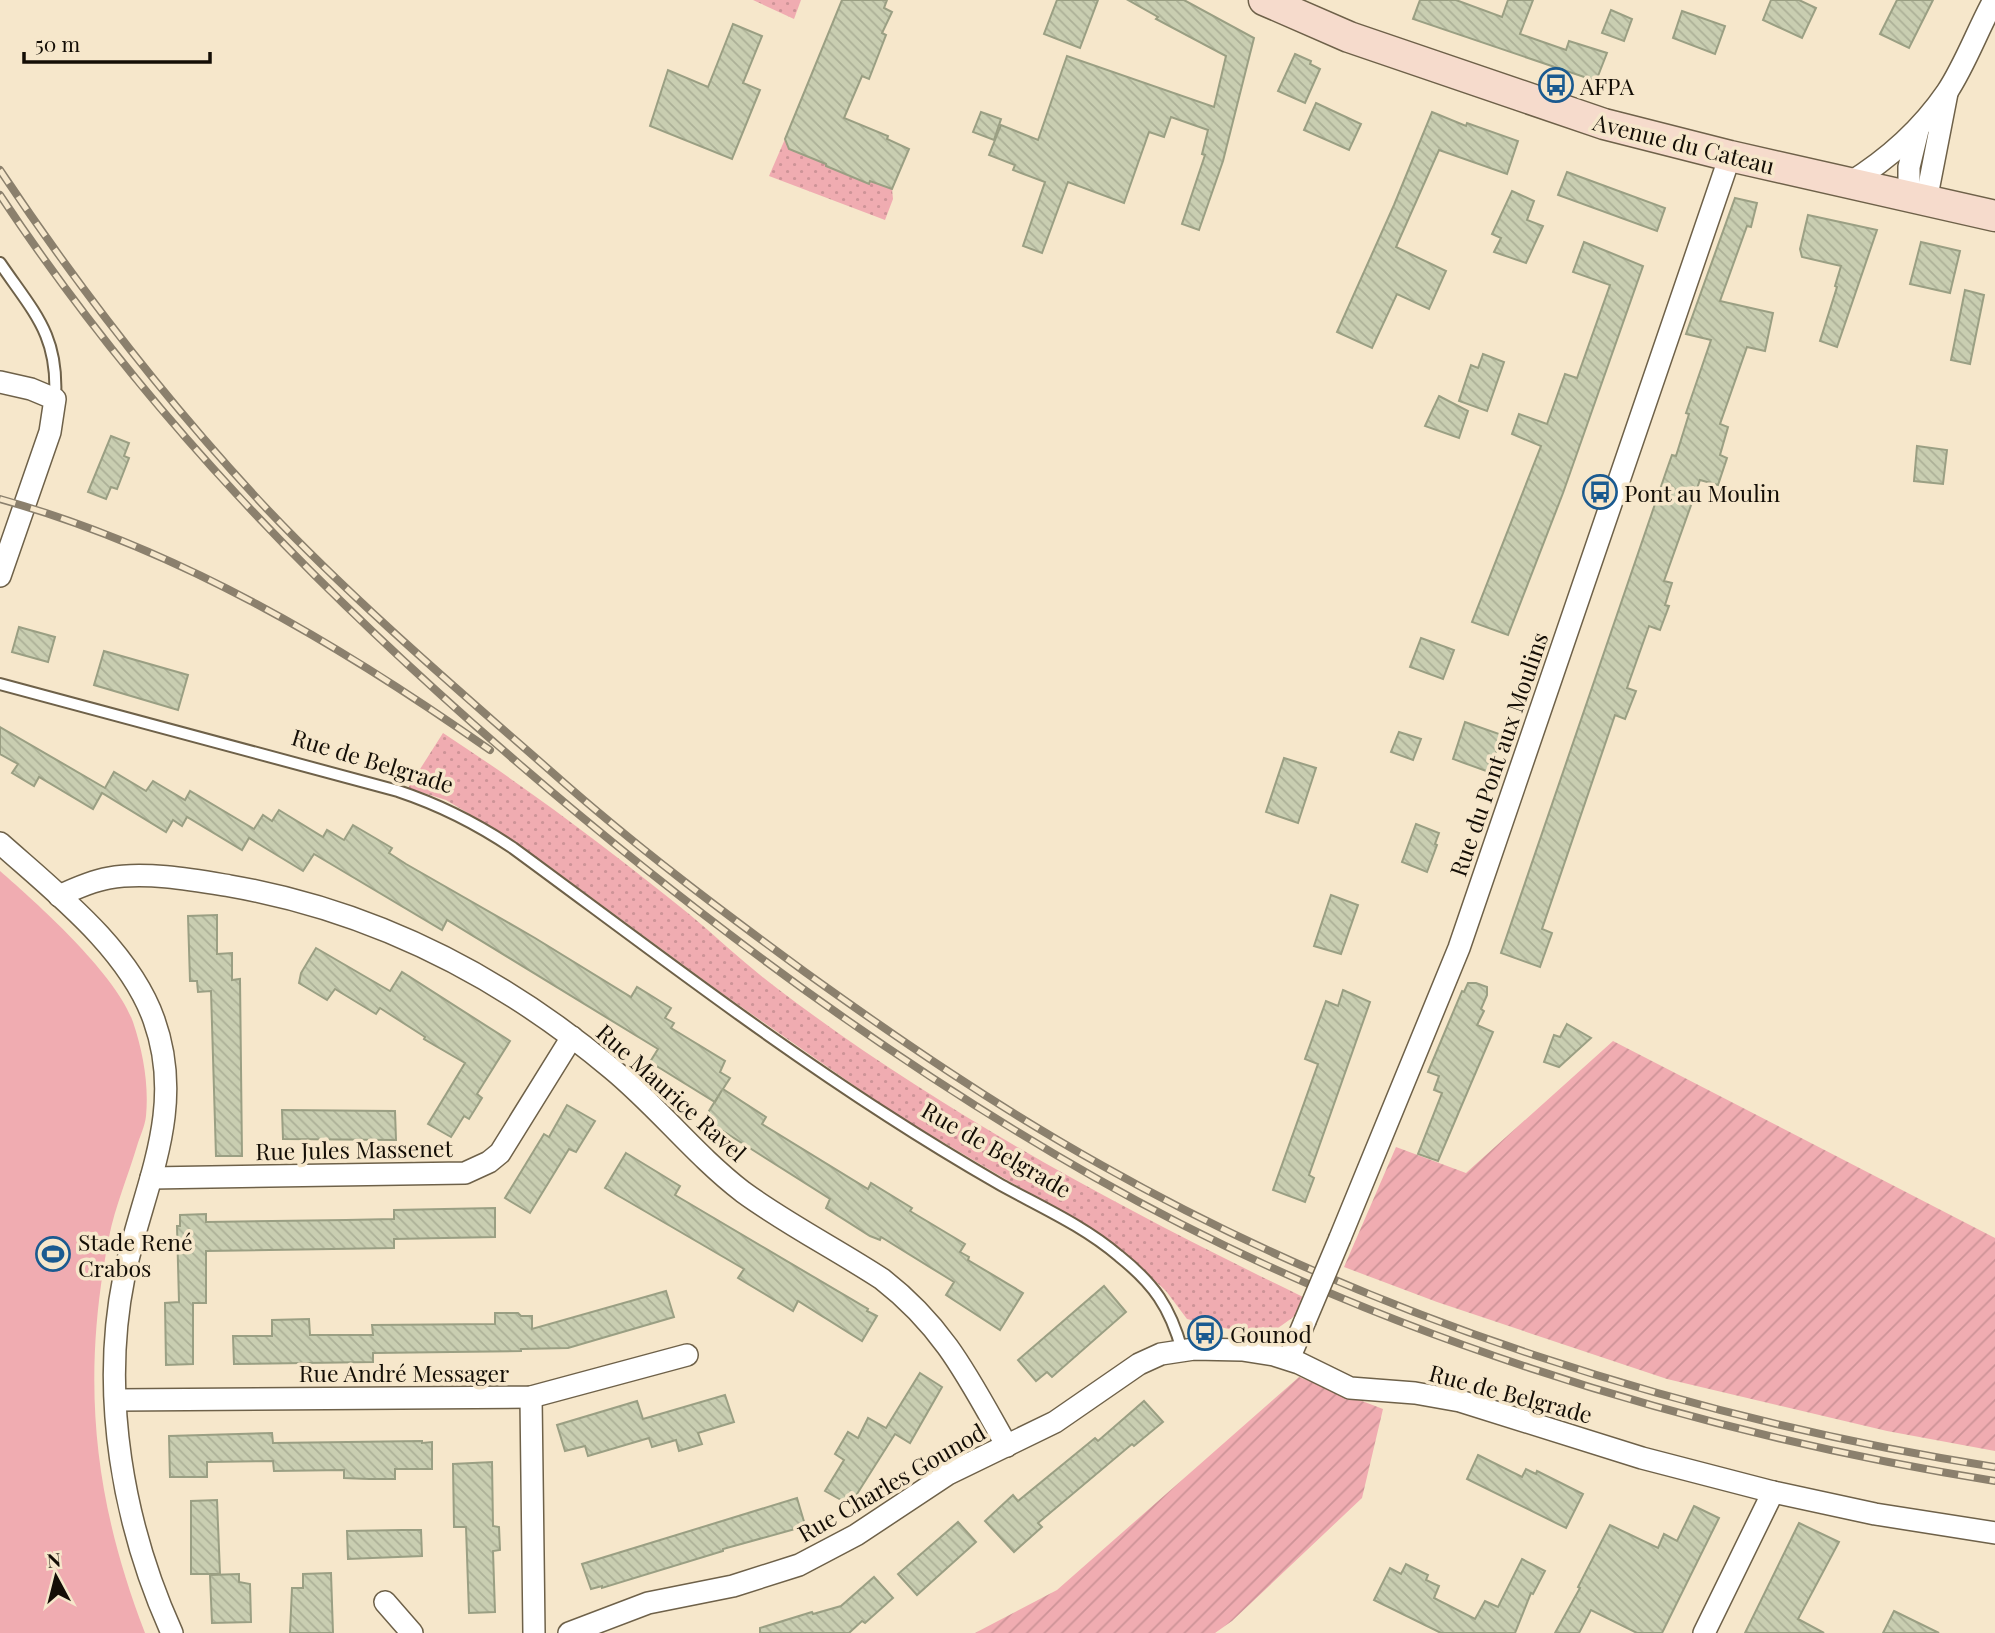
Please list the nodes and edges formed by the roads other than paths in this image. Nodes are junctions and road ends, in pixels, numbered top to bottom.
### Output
1 (1264, 0) edge
2 (1993, 0) edge
3 (1948, 91) junction
4 (1920, 124) junction
5 (1730, 156) junction
6 (1848, 184) junction
7 (1917, 199) junction
8 (1995, 216) edge
9 (0, 263) edge
10 (0, 382) edge
11 (55, 399) junction
12 (0, 576) edge
13 (0, 684) edge
14 (0, 843) edge
15 (60, 895) junction
16 (572, 1037) junction
17 (151, 1178) junction
18 (1182, 1350) junction
19 (687, 1355) dead end
20 (1289, 1359) junction
21 (531, 1397) junction
22 (117, 1400) junction
23 (1007, 1446) junction
24 (1773, 1492) junction
25 (1995, 1533) edge
26 (385, 1602) dead end
27 (173, 1633) edge
28 (412, 1633) edge
29 (534, 1633) edge
30 (569, 1633) edge
31 (1704, 1633) edge

1 - 5 main road, Avenue du Cateau
2 - 3 street
3 - 4 street
3 - 7 street
4 - 6 street
4 - 7 street
5 - 6 main road, Avenue du Cateau
5 - 20 street, Rue du Pont aux Moulins, bridge
6 - 7 main road, Avenue du Cateau
7 - 8 main road, Avenue du Cateau
9 - 11 lane
10 - 11 street
11 - 12 street
13 - 18 lane, Rue de Belgrade
14 - 15 street
15 - 16 street, Rue Maurice Ravel
15 - 17 street
16 - 17 street, Rue Jules Massenet
16 - 23 street, Rue Maurice Ravel
17 - 22 street
18 - 20 street, Rue de Belgrade
18 - 23 street, Rue Charles Gounod
19 - 21 street, Rue André Messager
20 - 24 street, Rue de Belgrade
21 - 22 street, Rue André Messager
21 - 29 street
22 - 27 street
23 - 30 street, Rue Charles Gounod
24 - 25 street, Rue de Belgrade
24 - 31 street
26 - 28 street

